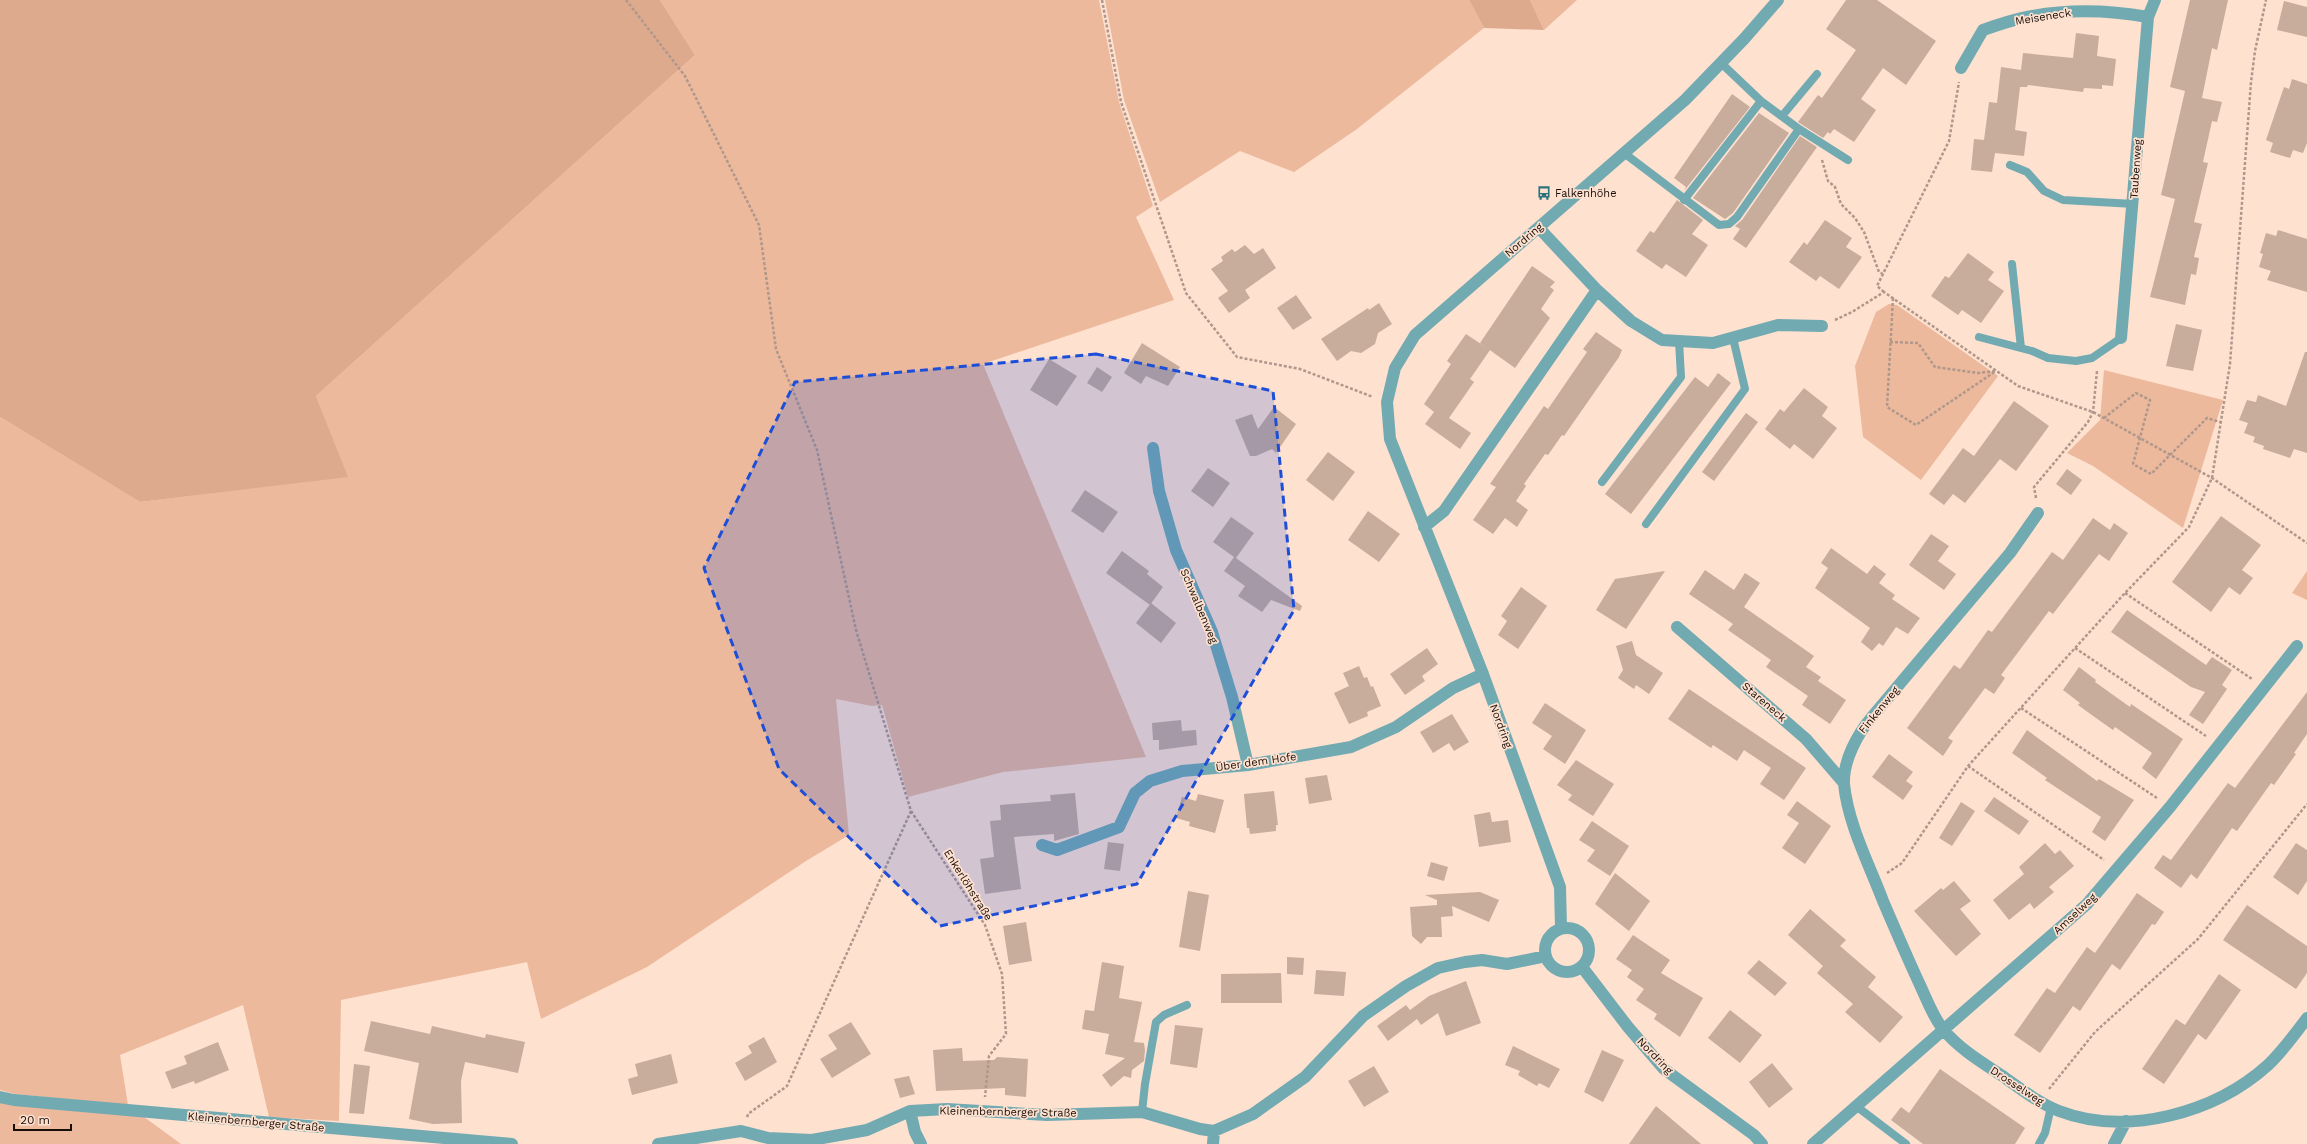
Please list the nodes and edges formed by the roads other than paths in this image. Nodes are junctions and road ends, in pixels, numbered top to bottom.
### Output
1 (1778, 0) edge
2 (2155, 0) edge
3 (2148, 17) junction
4 (1721, 63) junction
5 (1961, 68) road end
6 (1817, 74) dead end
7 (1761, 101) junction
8 (1782, 116) junction
9 (1799, 129) junction
10 (1624, 153) junction
11 (1848, 160) dead end
12 (2010, 165) dead end
13 (1684, 200) junction
14 (2134, 204) junction
15 (1539, 228) junction
16 (2012, 264) dead end
17 (1597, 290) junction
18 (1822, 326) road end
19 (1979, 336) dead end
20 (1732, 338) junction
21 (2121, 338) joint
22 (1679, 341) junction
23 (2021, 348) junction
24 (1153, 448) dead end
25 (1602, 482) dead end
26 (2038, 512) road end
27 (1646, 524) dead end
28 (1424, 527) junction
29 (1677, 627) dead end
30 (2297, 646) dead end
31 (1483, 674) junction
32 (1248, 765) junction
33 (1844, 783) junction
34 (1042, 845) dead end
35 (1561, 928) junction
36 (1546, 956) junction
37 (1582, 967) junction
38 (1187, 1005) dead end
39 (2307, 1018) edge
40 (1943, 1029) junction
41 (0, 1097) edge
42 (1856, 1106) junction
43 (2051, 1107) junction
44 (910, 1111) junction
45 (1142, 1112) junction
46 (2126, 1121) junction
47 (1214, 1130) junction
48 (512, 1144) edge
49 (658, 1144) edge
50 (922, 1144) edge
51 (1213, 1144) edge
52 (1762, 1144) edge
53 (1813, 1144) edge
54 (1906, 1144) edge
55 (2039, 1144) edge
56 (2114, 1144) edge

1 - 4 street, Nordring
2 - 3 street, Taubenweg
3 - 5 street, Meiseneck
3 - 14 street, Taubenweg
4 - 7 lane
4 - 10 street, Nordring
6 - 8 lane
7 - 8 lane
7 - 13 lane
8 - 9 lane
9 - 11 lane
9 - 13 lane
10 - 13 lane
10 - 15 street, Nordring
12 - 14 lane
14 - 21 street, Taubenweg
15 - 17 street
15 - 28 street, Nordring
16 - 23 lane
17 - 22 street
17 - 28 street
18 - 20 street
19 - 23 lane
20 - 22 street
20 - 27 lane
21 - 23 lane
22 - 25 lane
24 - 32 street, Schwalbenweg
26 - 33 street, Finkenweg
28 - 31 street, Nordring
29 - 33 street, Stareneck
30 - 40 street, Amselweg
31 - 32 street, Über dem Hofe
31 - 35 street, Nordring
32 - 34 street, Über dem Hofe
33 - 40 street, Finkenweg
35 - 36 street
35 - 37 street
36 - 37 street
36 - 47 street
37 - 52 street, Nordring
38 - 45 lane
39 - 46 street, Drosselweg
40 - 42 street, Amselweg
40 - 43 street, Drosselweg
41 - 48 street, Kleinenbernberger Straße
42 - 53 street, Amselweg
42 - 54 lane
43 - 46 street, Drosselweg
43 - 55 lane
44 - 45 street, Kleinenbernberger Straße
44 - 49 street, Kleinenbernberger Straße
44 - 50 street
45 - 47 street, Kleinenbernberger Straße
46 - 56 street
47 - 51 street

